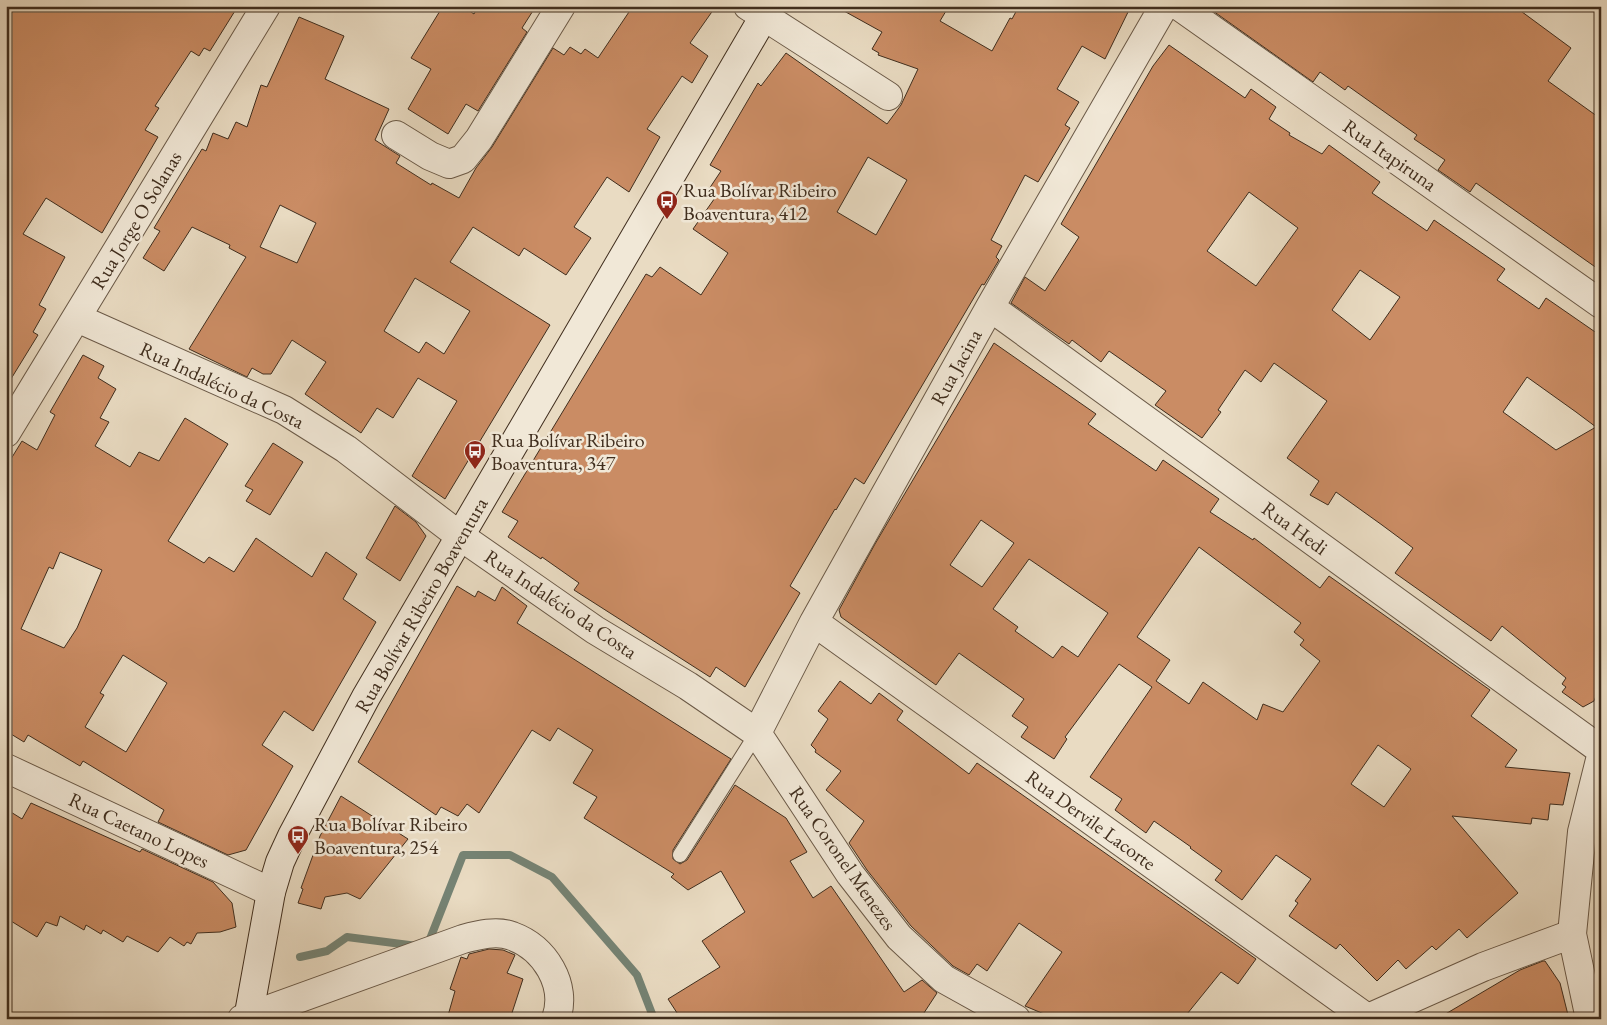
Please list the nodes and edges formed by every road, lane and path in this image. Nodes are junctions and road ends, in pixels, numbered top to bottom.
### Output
1 (266, 6) edge
2 (561, 6) edge
3 (1164, 6) edge
4 (1179, 6) edge
5 (761, 10) edge
6 (888, 96) dead end
7 (396, 135) dead end
8 (1601, 304) edge
9 (990, 307) junction
10 (76, 318) junction
11 (6, 433) edge
12 (460, 536) junction
13 (814, 622) junction
14 (757, 733) junction
15 (1601, 750) edge
16 (1601, 756) edge
17 (6, 768) edge
18 (680, 855) dead end
19 (271, 892) junction
20 (1572, 934) junction
21 (246, 1018) edge
22 (556, 1019) edge
23 (1016, 1019) edge
24 (1366, 1019) edge
25 (1590, 1019) edge

1 - 10 street, Rua Jorge O Solanas
2 - 7 street
3 - 9 street, Rua Jacina
4 - 8 street, Rua Itapiruna
5 - 6 street
5 - 12 street, Rua Bolívar Ribeiro Boaventura
9 - 13 street, Rua Jacina
9 - 15 street, Rua Hedi
10 - 11 street, Rua Jorge O Solanas
10 - 12 street, Rua Indalécio da Costa
12 - 14 street, Rua Indalécio da Costa
12 - 19 street, Rua Bolívar Ribeiro Boaventura
13 - 14 street, Rua Jacina
13 - 24 street, Rua Dervile Lacorte
14 - 18 lane
14 - 23 street, Rua Coronel Menezes
16 - 20 street
17 - 19 street, Rua Caetano Lopes
19 - 21 street, Rua Bolívar Ribeiro Boaventura
20 - 24 street
20 - 25 street
21 - 22 street

